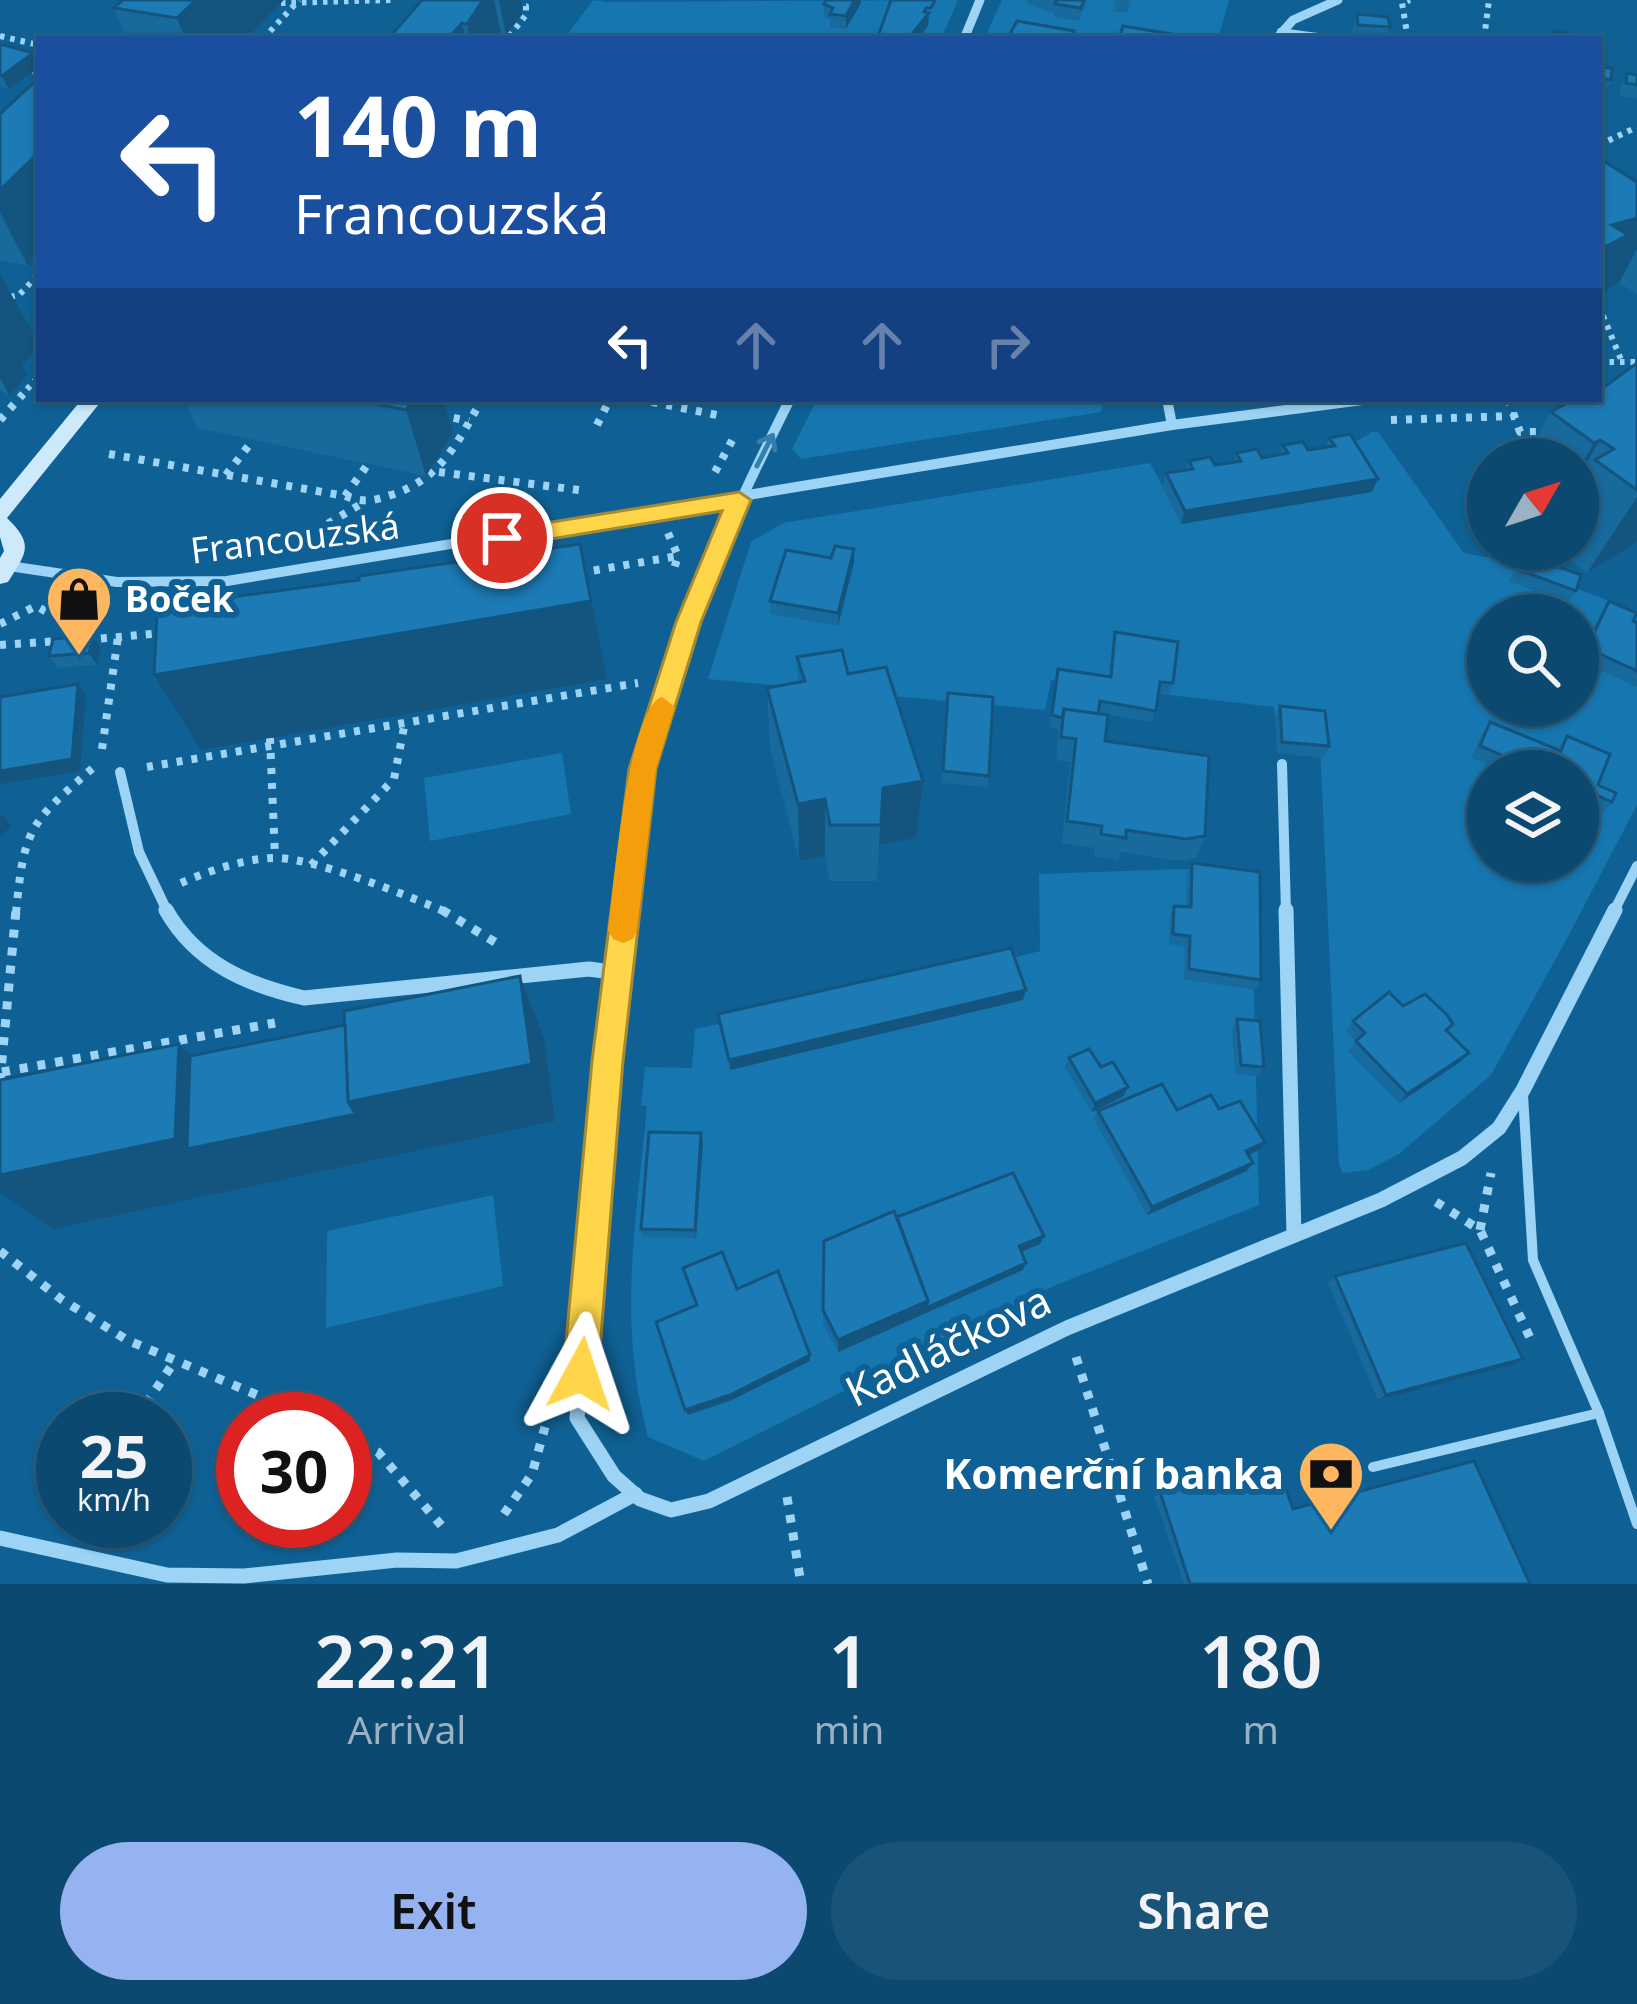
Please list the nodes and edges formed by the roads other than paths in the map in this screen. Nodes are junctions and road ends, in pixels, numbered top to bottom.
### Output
1 (980, 0) edge
2 (1338, 0) edge
3 (1278, 35) edge
4 (965, 36) edge
5 (90, 402) edge
6 (788, 402) edge
7 (1168, 402) edge
8 (1347, 402) edge
9 (1172, 425) junction
10 (739, 500) junction
11 (0, 513) edge
12 (0, 524) edge
13 (4, 571) edge
14 (1282, 764) dead end
15 (120, 772) road end
16 (1637, 866) edge
17 (618, 973) junction
18 (1522, 1090) junction
19 (1294, 1235) junction
20 (1599, 1413) junction
21 (1373, 1467) dead end
22 (635, 1494) junction
23 (1637, 1524) edge
24 (0, 1538) edge

1 - 4 street
2 - 3 street
5 - 11 main road
10 -> 6 street
7 - 9 street
8 - 9 street, Francouzská
9 - 10 street, Francouzská
10 - 13 street, Francouzská
10 - 17 street
12 - 13 main road
14 - 19 street
15 - 17 street
16 - 18 street, Kadláčkova
17 - 22 street
18 - 19 street, Kadláčkova
18 - 20 lane
19 - 22 street, Kadláčkova
20 - 21 lane
20 - 23 lane
22 - 24 street

